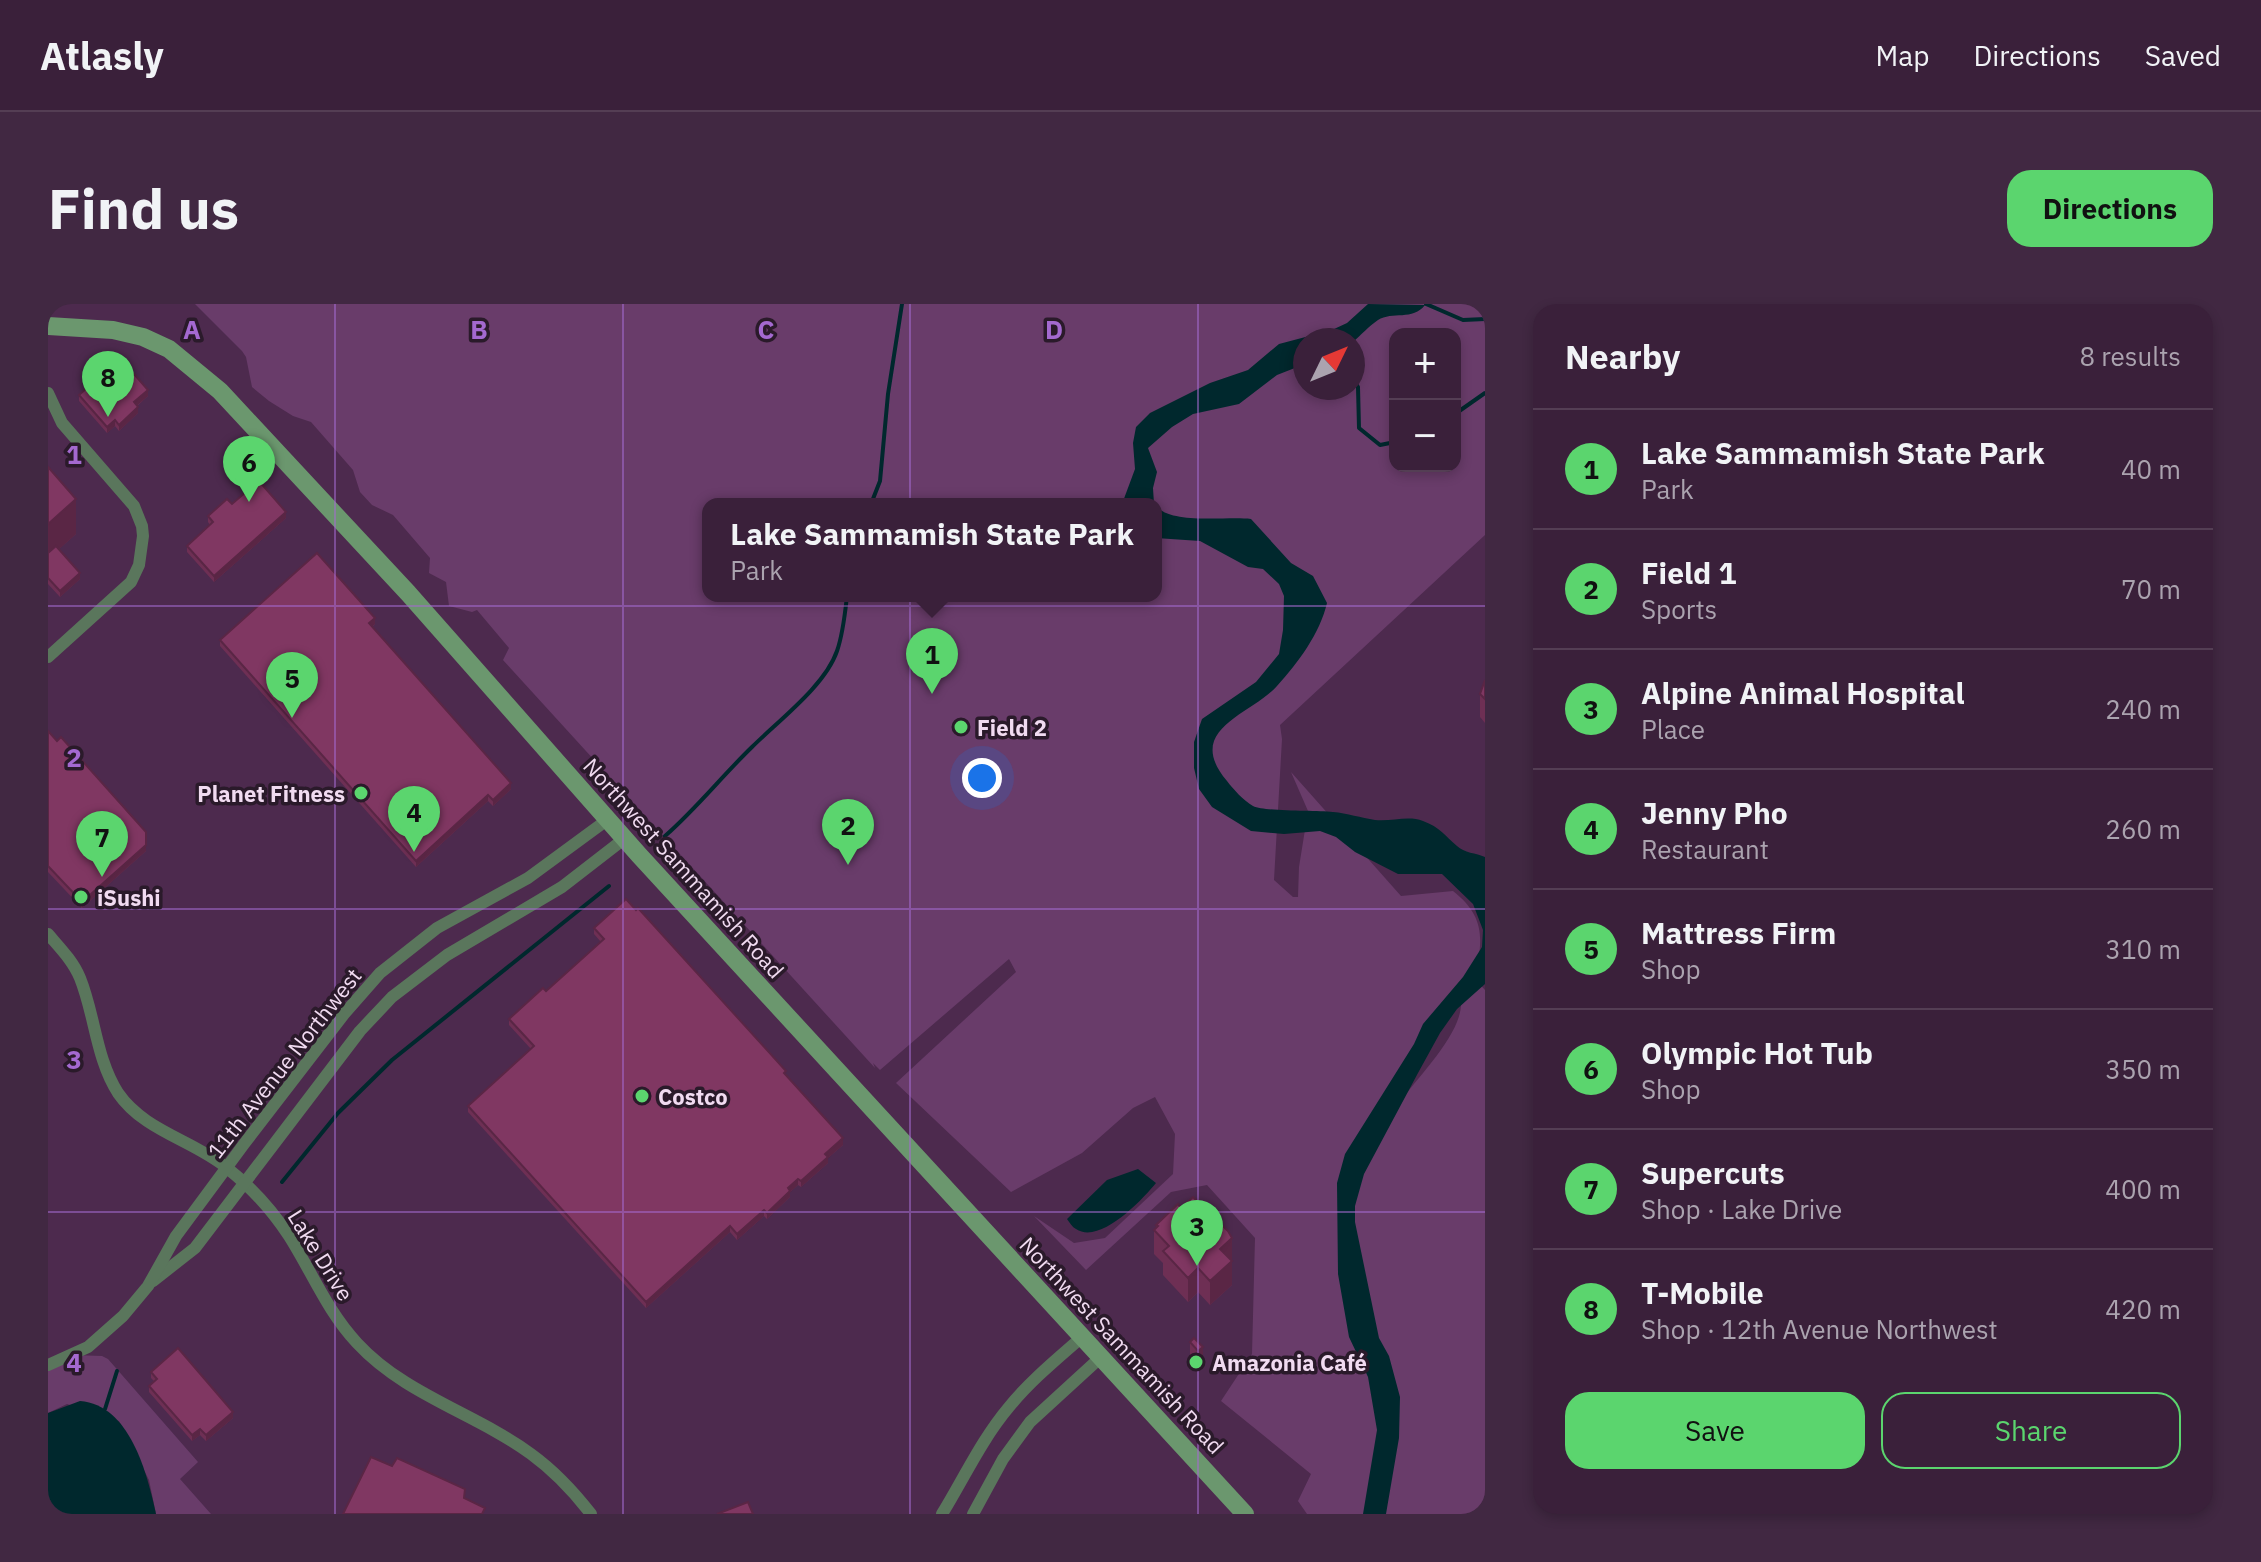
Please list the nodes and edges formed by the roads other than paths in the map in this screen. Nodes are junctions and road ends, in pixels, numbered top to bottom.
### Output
1 (48, 326) edge
2 (48, 393) edge
3 (48, 657) edge
4 (607, 820) junction
5 (624, 839) junction
6 (48, 934) edge
7 (226, 1167) junction
8 (245, 1183) junction
9 (148, 1286) junction
10 (1082, 1337) junction
11 (1101, 1357) junction
12 (48, 1365) edge
13 (591, 1514) edge
14 (942, 1514) edge
15 (973, 1514) edge
16 (1245, 1514) edge

1 - 4 main road, Northwest Sammamish Road
2 - 3 street
4 - 5 main road, Northwest Sammamish Road
4 - 7 street, 11th Avenue Northwest
5 - 8 street, 11th Avenue Northwest
5 - 10 main road, Northwest Sammamish Road
6 - 7 street, Lake Drive
7 - 8 street, Lake Drive
7 - 9 street, 11th Avenue Northwest
8 - 9 street, 11th Avenue Northwest
8 - 13 street, Lake Drive
9 - 12 street, 11th Avenue Northwest
10 - 11 main road, Northwest Sammamish Road
10 - 14 street
11 - 15 street
11 - 16 main road, Northwest Sammamish Road

